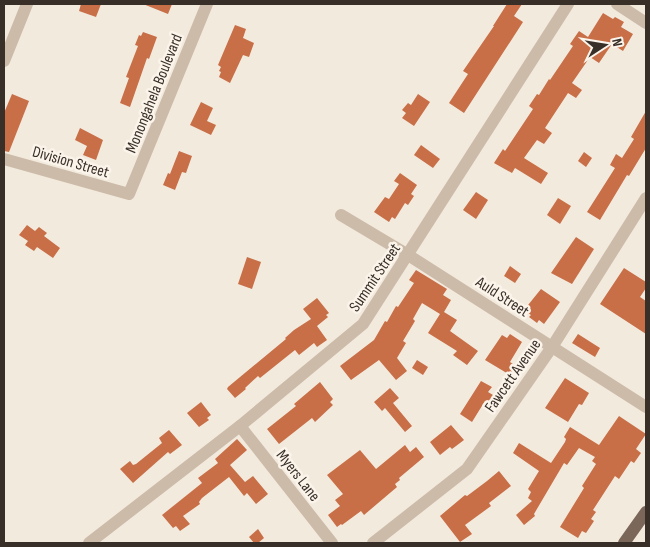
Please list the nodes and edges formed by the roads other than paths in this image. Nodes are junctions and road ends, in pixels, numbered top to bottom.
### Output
1 (27, 4) edge
2 (207, 4) edge
3 (568, 4) edge
4 (618, 4) edge
5 (646, 23) edge
6 (4, 61) edge
7 (4, 159) edge
8 (130, 194) joint
9 (646, 198) edge
10 (341, 215) dead end
11 (408, 255) junction
12 (552, 347) junction
13 (646, 407) edge
14 (240, 426) junction
15 (646, 512) edge
16 (89, 543) edge
17 (332, 543) edge
18 (374, 543) edge
19 (624, 543) edge

1 - 6 street
2 - 8 street, Monongahela Boulevard
3 - 11 street, Summit Street
4 - 5 street
7 - 8 street, Division Street
9 - 12 street, Fawcett Avenue
10 - 11 street, Auld Street
11 - 12 street, Auld Street
11 - 14 street, Summit Street
12 - 13 street, Auld Street
12 - 18 street, Fawcett Avenue
14 - 16 street, Summit Street
14 - 17 street, Myers Lane
15 - 19 main road

